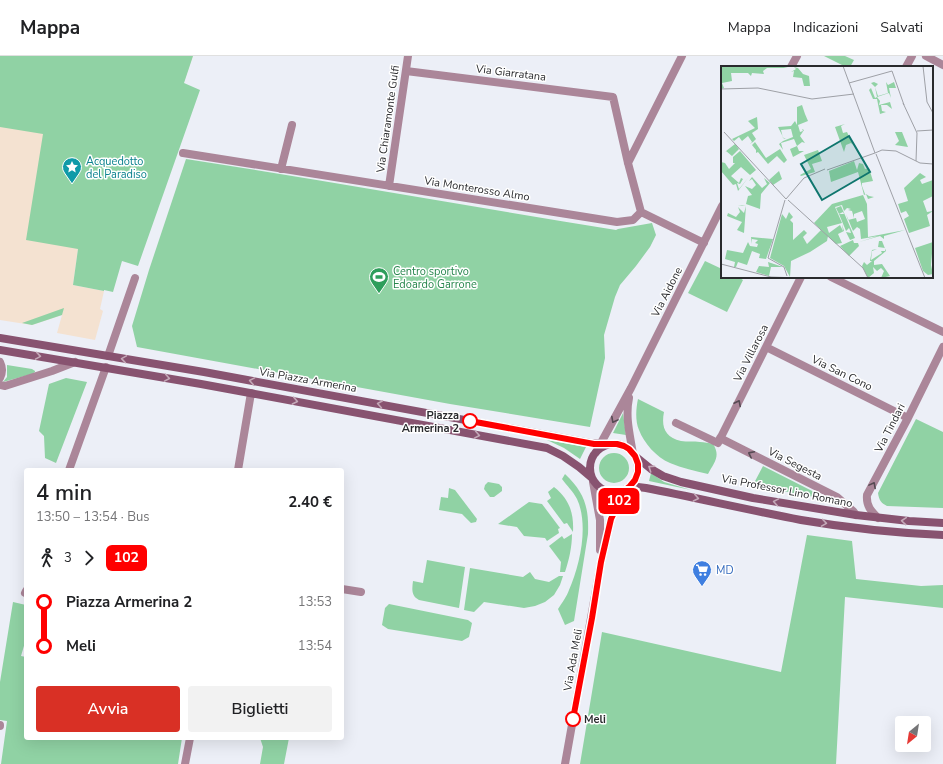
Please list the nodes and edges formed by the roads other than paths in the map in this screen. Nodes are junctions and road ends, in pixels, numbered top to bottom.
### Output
1 (408, 56) edge
2 (682, 56) edge
3 (797, 56) edge
4 (912, 56) edge
5 (926, 56) edge
6 (943, 65) edge
7 (792, 66) edge
8 (907, 66) edge
9 (406, 71) junction
10 (292, 125) dead end
11 (183, 153) dead end
12 (628, 163) junction
13 (281, 169) junction
14 (389, 186) junction
15 (721, 210) edge
16 (641, 212) junction
17 (718, 222) edge
18 (704, 243) junction
19 (135, 278) dead end
20 (800, 278) edge
21 (833, 278) edge
22 (943, 332) edge
23 (0, 338) edge
24 (766, 347) junction
25 (943, 347) edge
26 (0, 350) edge
27 (108, 356) junction
28 (0, 362) edge
29 (75, 362) junction
30 (106, 367) junction
31 (0, 378) edge
32 (0, 385) edge
33 (631, 388) junction
34 (251, 393) junction
35 (908, 418) junction
36 (676, 423) dead end
37 (720, 438) junction
38 (598, 448) junction
39 (634, 455) junction
40 (71, 468) edge
41 (238, 468) edge
42 (592, 480) junction
43 (628, 488) junction
44 (856, 516) junction
45 (878, 518) junction
46 (943, 523) edge
47 (943, 535) edge
48 (601, 562) junction
49 (344, 589) edge
50 (361, 592) dead end
51 (190, 740) edge
52 (185, 764) edge
53 (565, 764) edge

1 - 9 street, Via Chiaramonte Gulfi
2 - 12 street
3 - 7 street
4 - 8 street
5 - 6 street
9 - 12 street, Via Giarratana
9 - 14 street, Via Chiaramonte Gulfi
10 - 13 street
11 - 13 street, Via Monterosso Almo
12 - 16 street
13 - 14 street, Via Monterosso Almo
14 - 16 street, Via Monterosso Almo
15 - 17 street, Via Aidone
16 - 18 street
17 - 18 street, Via Aidone
18 - 33 street, Via Aidone
19 - 27 street
20 - 24 street, Via Villarosa
21 - 22 street
23 - 27 street, Via Piazza Armerina
24 - 35 street, Via San Cono
37 -> 24 street, Via Villarosa
25 - 35 street, Via Tindari
26 -> 29 street, Via Piazza Armerina
38 -> 27 street, Via Piazza Armerina
28 - 31 street
29 - 30 street, Via Piazza Armerina
29 - 32 street
30 -> 34 street, Via Piazza Armerina
30 - 40 street
33 -> 38 street
33 - 39 street
34 - 41 street
34 -> 42 street, Via Piazza Armerina
45 -> 35 street, Via Tindari
36 - 37 street
44 -> 37 street, Via Segesta
38 - 39 street, Via Piazza Armerina
38 - 42 street
39 - 43 street
44 -> 39 street, Via Professor Lino Romano
42 - 43 street
42 - 48 street
43 -> 47 street
43 - 48 street
44 - 45 street, Via Professor Lino Romano
46 -> 45 street, Via Professor Lino Romano
48 - 53 street, Via Ada Meli
49 - 50 street
51 - 52 street

